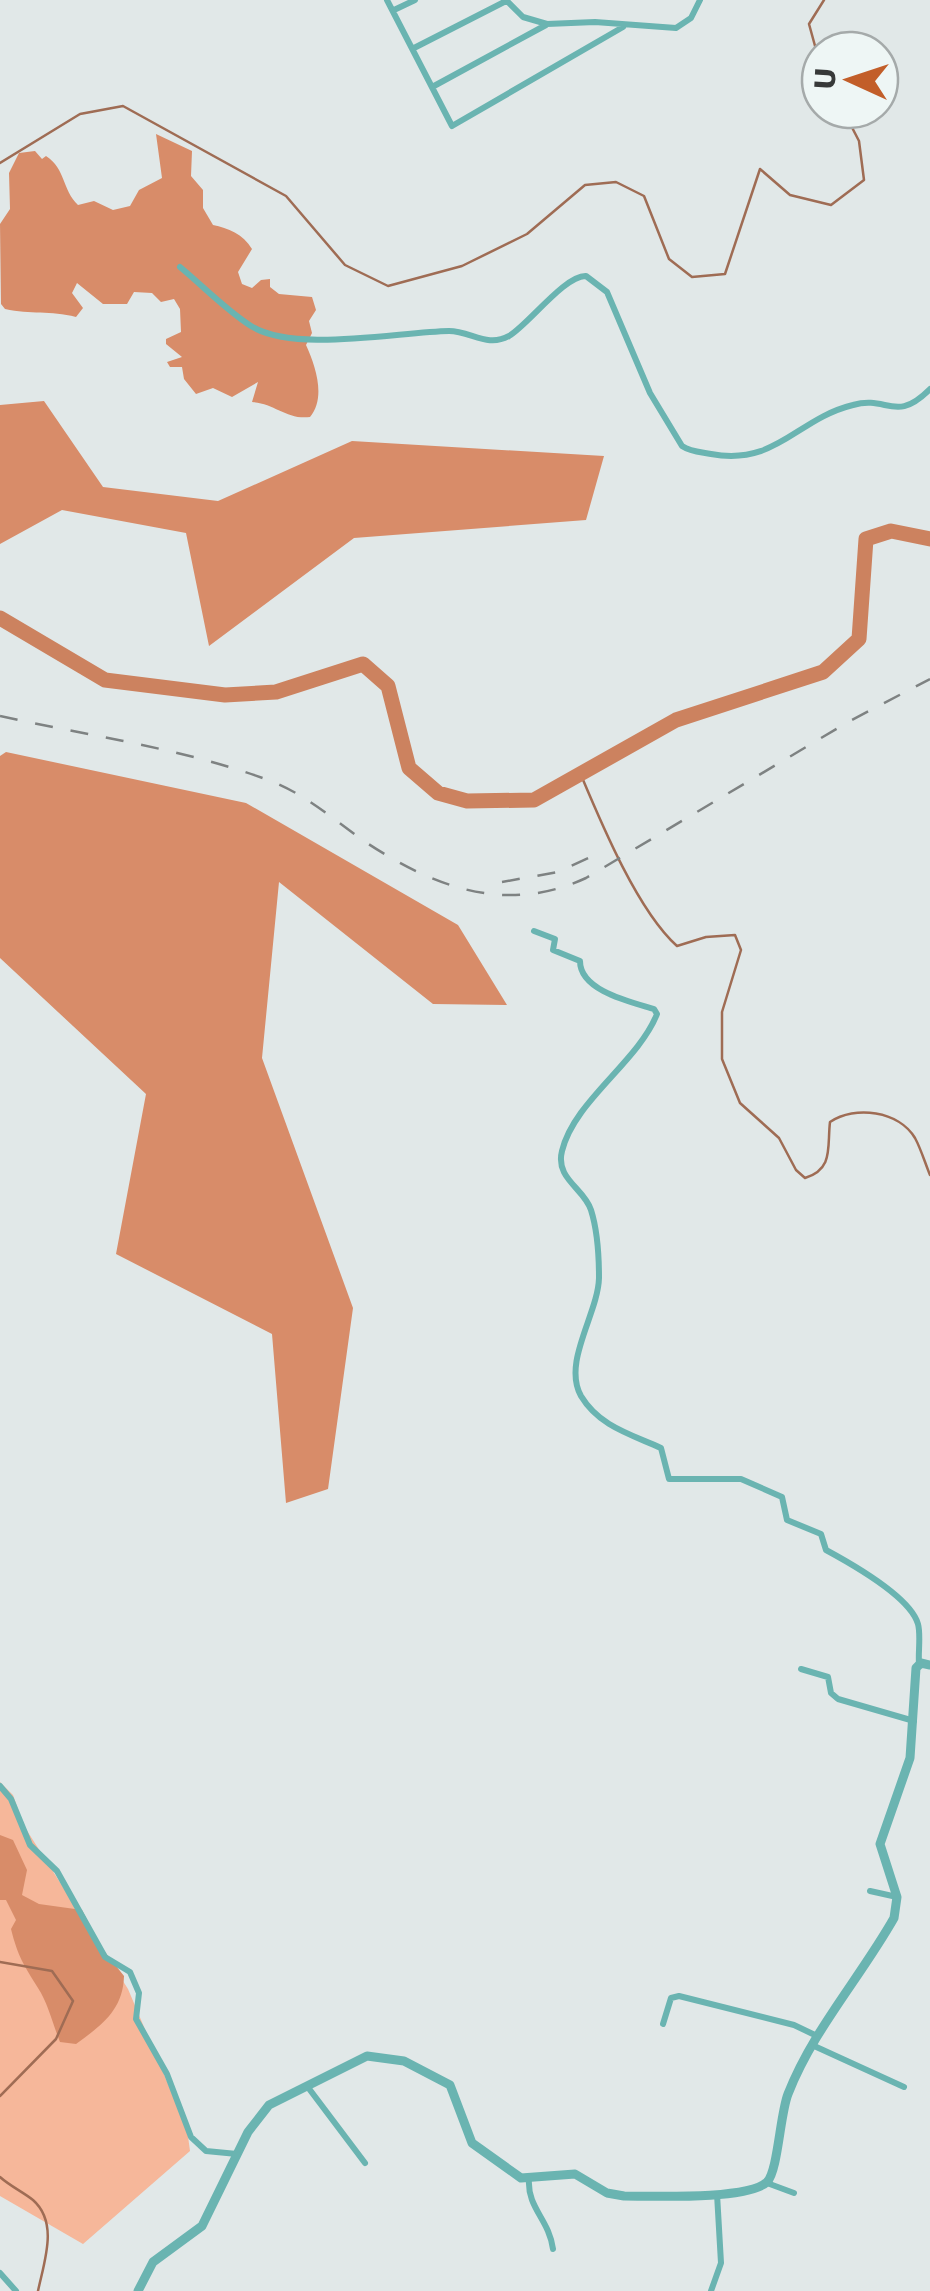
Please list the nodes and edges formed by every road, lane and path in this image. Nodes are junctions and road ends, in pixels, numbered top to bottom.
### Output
1 (387, 0) edge
2 (416, 0) edge
3 (506, 0) edge
4 (700, 0) edge
5 (394, 11) junction
6 (547, 24) junction
7 (623, 27) junction
8 (413, 48) junction
9 (434, 86) junction
10 (180, 266) dead end
11 (930, 389) edge
12 (534, 931) dead end
13 (924, 1664) edge
14 (801, 1669) dead end
15 (915, 1722) junction
16 (0, 1786) edge
17 (870, 1891) dead end
18 (897, 1897) junction
19 (663, 2024) dead end
20 (815, 2041) junction
21 (306, 2085) junction
22 (904, 2087) dead end
23 (238, 2154) junction
24 (365, 2163) dead end
25 (529, 2179) junction
26 (766, 2182) junction
27 (716, 2192) junction
28 (794, 2193) dead end
29 (553, 2249) dead end
30 (0, 2273) edge
31 (16, 2291) edge
32 (138, 2291) edge
33 (711, 2291) edge

1 - 5 street
2 - 5 street
3 - 6 street
3 - 8 street
4 - 7 street
5 - 8 street
6 - 7 street
6 - 9 street
7 - 9 street
8 - 9 street
10 - 11 street
12 - 13 street
13 - 15 street
14 - 15 street
15 - 18 street
16 - 23 street
17 - 18 street
18 - 20 street
19 - 20 street
20 - 22 street
20 - 26 street
21 - 23 street
21 - 24 street
21 - 25 street
23 - 32 street
25 - 27 street
25 - 29 street
26 - 27 street
26 - 28 street
27 - 33 street
30 - 31 street

